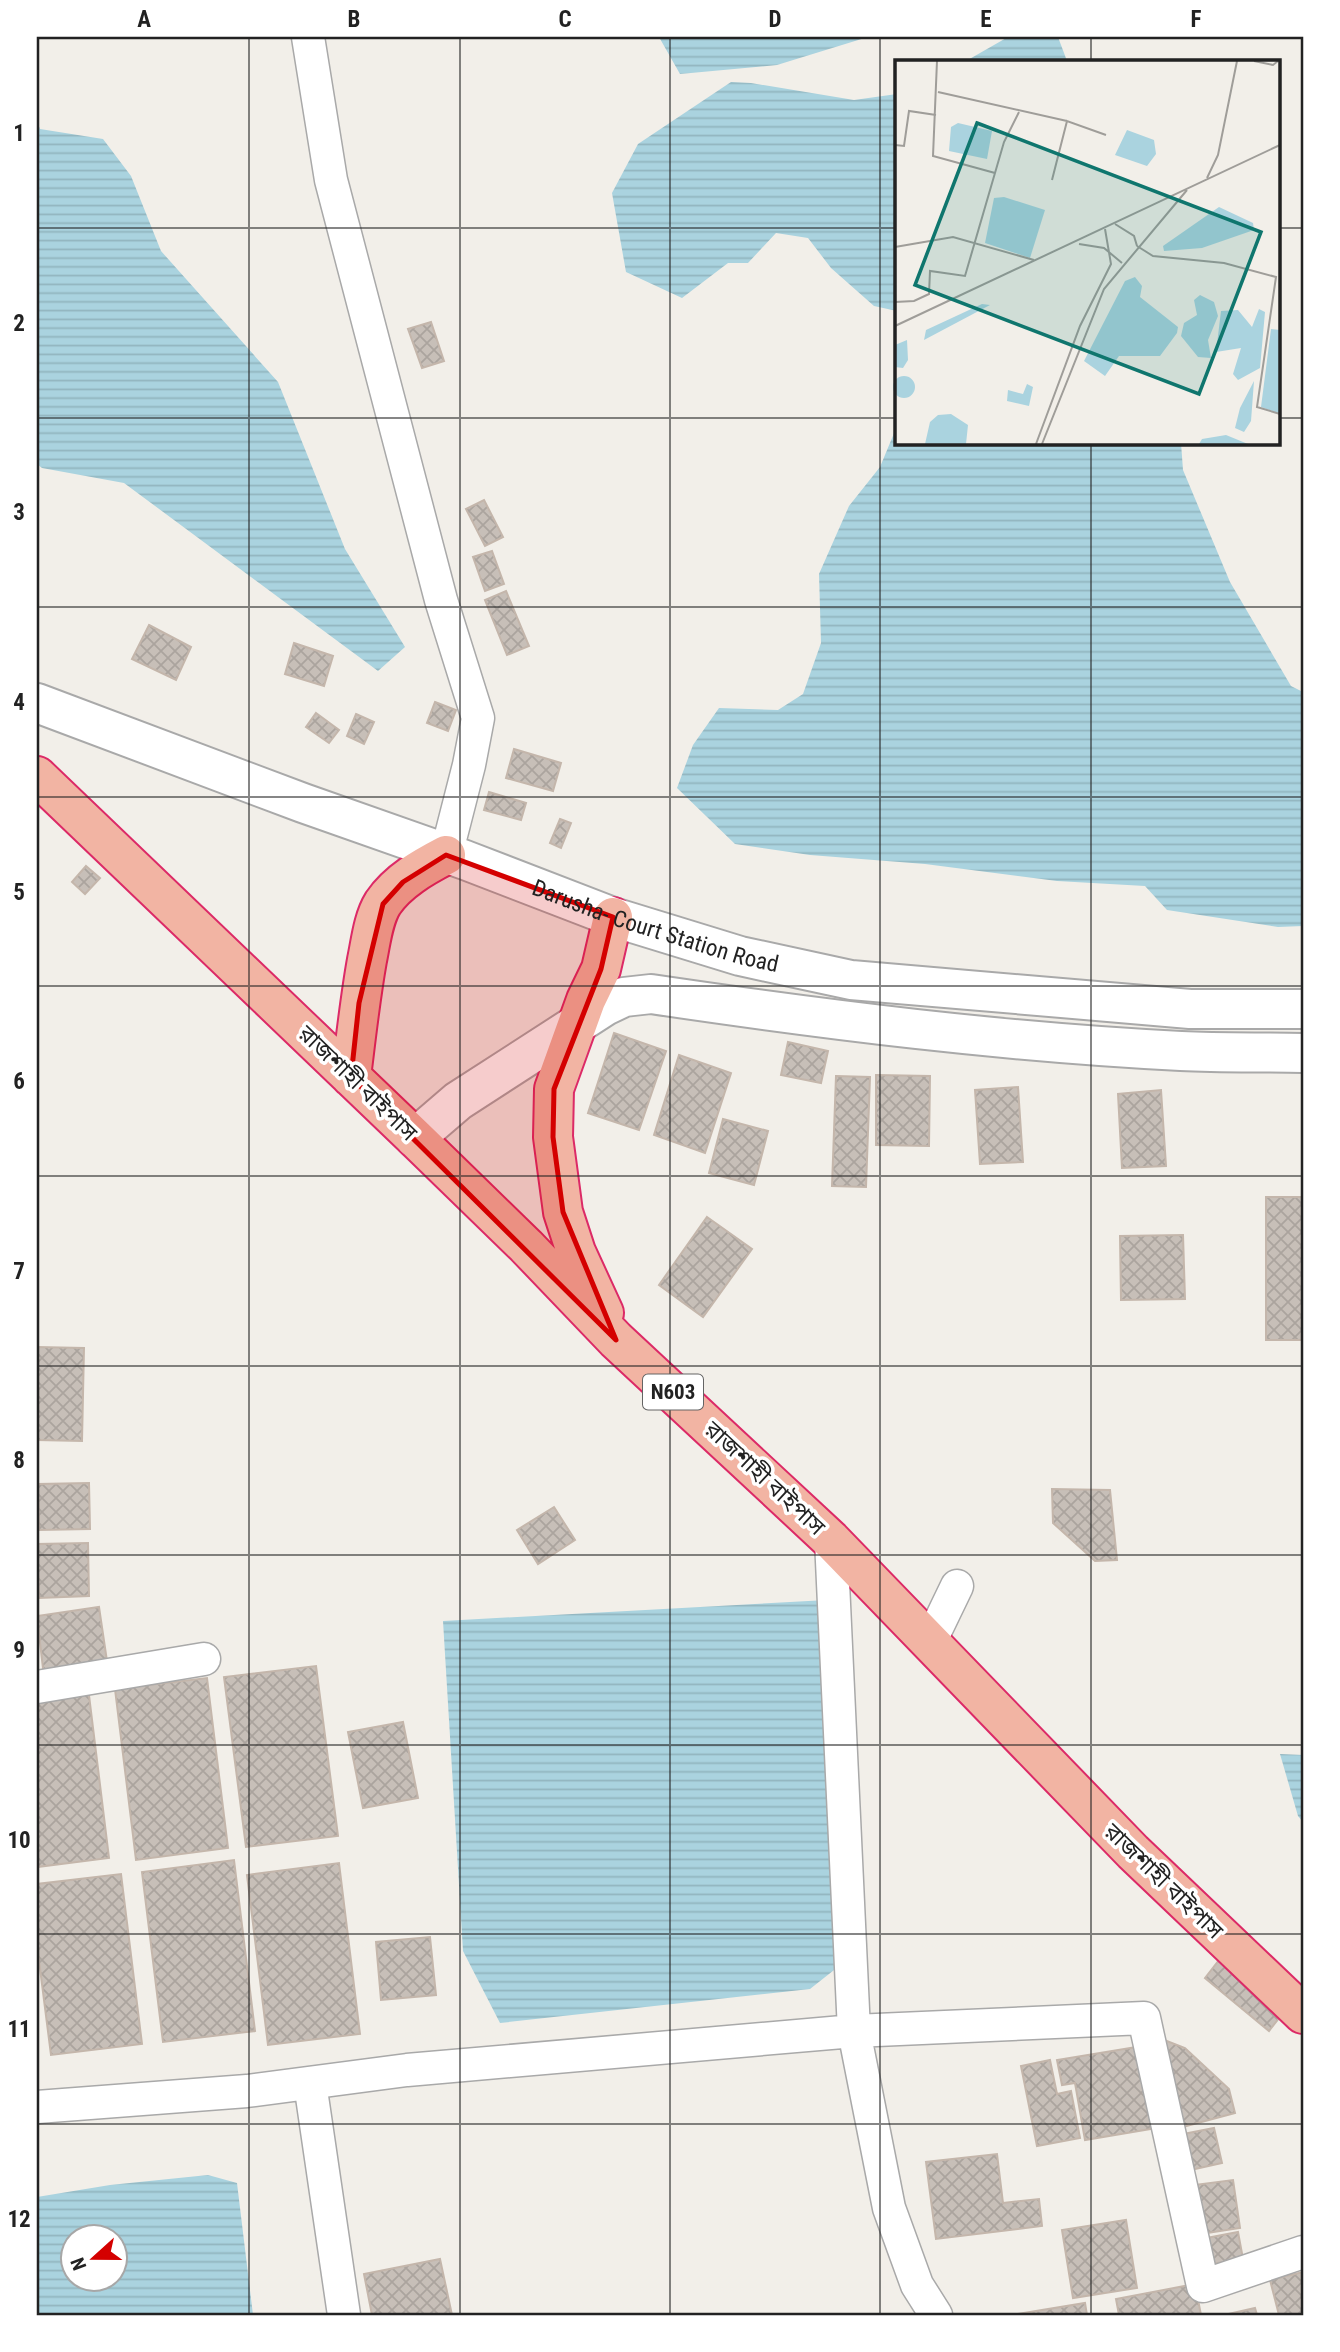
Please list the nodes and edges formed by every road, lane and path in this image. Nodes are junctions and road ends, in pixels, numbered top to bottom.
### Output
1 (307, 37) edge
2 (37, 703) edge
3 (37, 776) edge
4 (446, 855) junction
5 (613, 917) junction
6 (1303, 1009) edge
7 (577, 1024) junction
8 (1303, 1053) edge
9 (351, 1077) junction
10 (415, 1138) junction
11 (616, 1340) junction
12 (831, 1540) junction
13 (957, 1586) dead end
14 (930, 1642) junction
15 (204, 1659) dead end
16 (37, 1687) edge
17 (1303, 2014) edge
18 (854, 2031) junction
19 (310, 2083) junction
20 (37, 2107) edge
21 (1303, 2252) edge
22 (344, 2315) edge
23 (936, 2315) edge

1 - 4 street
2 - 4 street, Darusha- Court Station Road
3 - 9 highway, রাজশাহী বাইপাস / N603
4 - 5 street, Darusha- Court Station Road
4 - 9 highway
5 - 6 street, Darusha- Court Station Road
5 - 7 highway
7 - 8 street, Darusha- Court Station Road
7 - 10 street, Darusha- Court Station Road
7 - 11 highway
9 - 10 highway, রাজশাহী বাইপাস / N603
10 - 11 highway, রাজশাহী বাইপাস / N603
11 - 12 highway, রাজশাহী বাইপাস / N603
12 - 14 highway, রাজশাহী বাইপাস / N603
12 - 18 street
13 - 14 street
14 - 17 highway, রাজশাহী বাইপাস / N603
15 - 16 street
18 - 19 street
18 - 21 street
18 - 23 street
19 - 20 street
19 - 22 street

